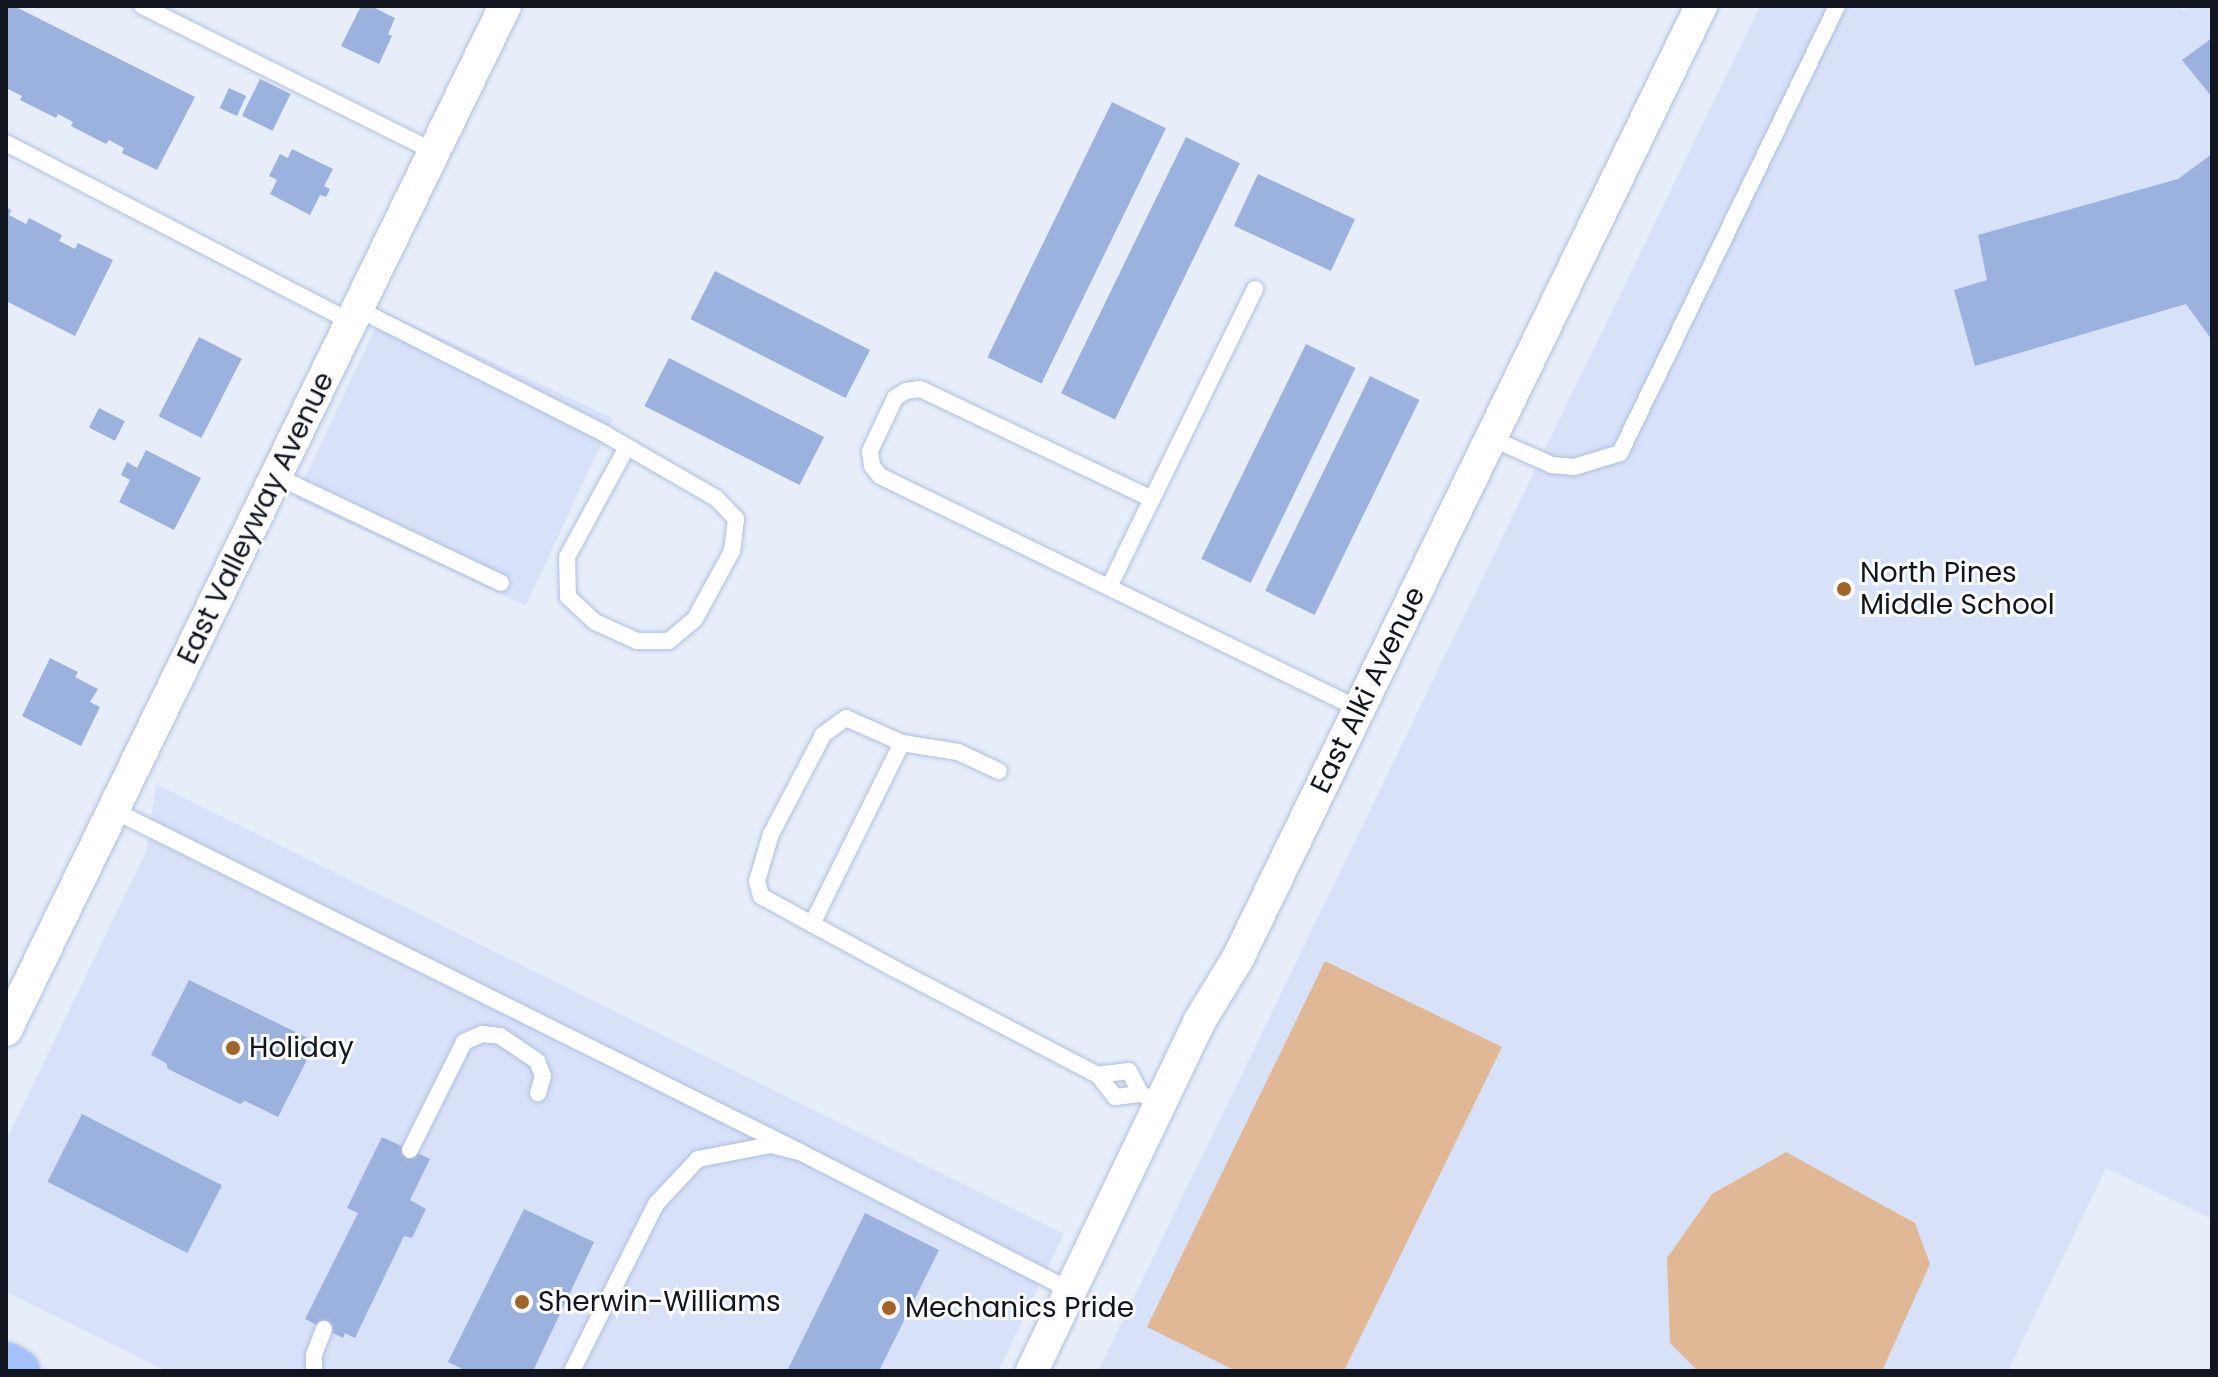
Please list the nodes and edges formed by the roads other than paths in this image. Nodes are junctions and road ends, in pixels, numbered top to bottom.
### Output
1 (142, 6) edge
2 (505, 6) edge
3 (1701, 6) edge
4 (1837, 6) edge
5 (6, 143) edge
6 (435, 152) junction
7 (1255, 289) dead end
8 (355, 315) junction
9 (1491, 438) junction
10 (627, 447) junction
11 (276, 476) junction
12 (1152, 499) junction
13 (501, 583) dead end
14 (1109, 587) junction
15 (1359, 709) junction
16 (902, 743) junction
17 (999, 771) dead end
18 (113, 810) junction
19 (812, 924) junction
20 (6, 1030) edge
21 (1098, 1075) junction
22 (538, 1093) dead end
23 (1151, 1099) junction
24 (410, 1150) dead end
25 (800, 1152) junction
26 (1070, 1290) junction
27 (324, 1329) dead end
28 (6, 1365) edge
29 (17, 1371) edge
30 (314, 1371) edge
31 (572, 1371) edge
32 (1032, 1371) edge

1 - 6 lane
2 - 6 street, East Valleyway Avenue
3 - 9 street, East Alki Avenue
4 - 9 lane
5 - 8 lane
6 - 8 street, East Valleyway Avenue
7 - 12 lane
8 - 10 lane
8 - 11 street, East Valleyway Avenue
9 - 15 street, East Alki Avenue
10 - 10 lane
11 - 13 lane
11 - 18 street, East Valleyway Avenue
12 - 14 lane
12 - 14 lane
14 - 15 lane
15 - 23 street, East Alki Avenue
16 - 17 lane
16 - 19 lane
16 - 19 lane
18 - 20 street, East Valleyway Avenue
18 - 25 lane
19 - 21 lane
21 - 23 lane
21 - 23 lane
22 - 24 lane
23 - 26 street, East Alki Avenue
25 - 26 lane
25 - 31 lane
26 - 32 street, East Alki Avenue
27 - 30 lane
28 - 29 main road

